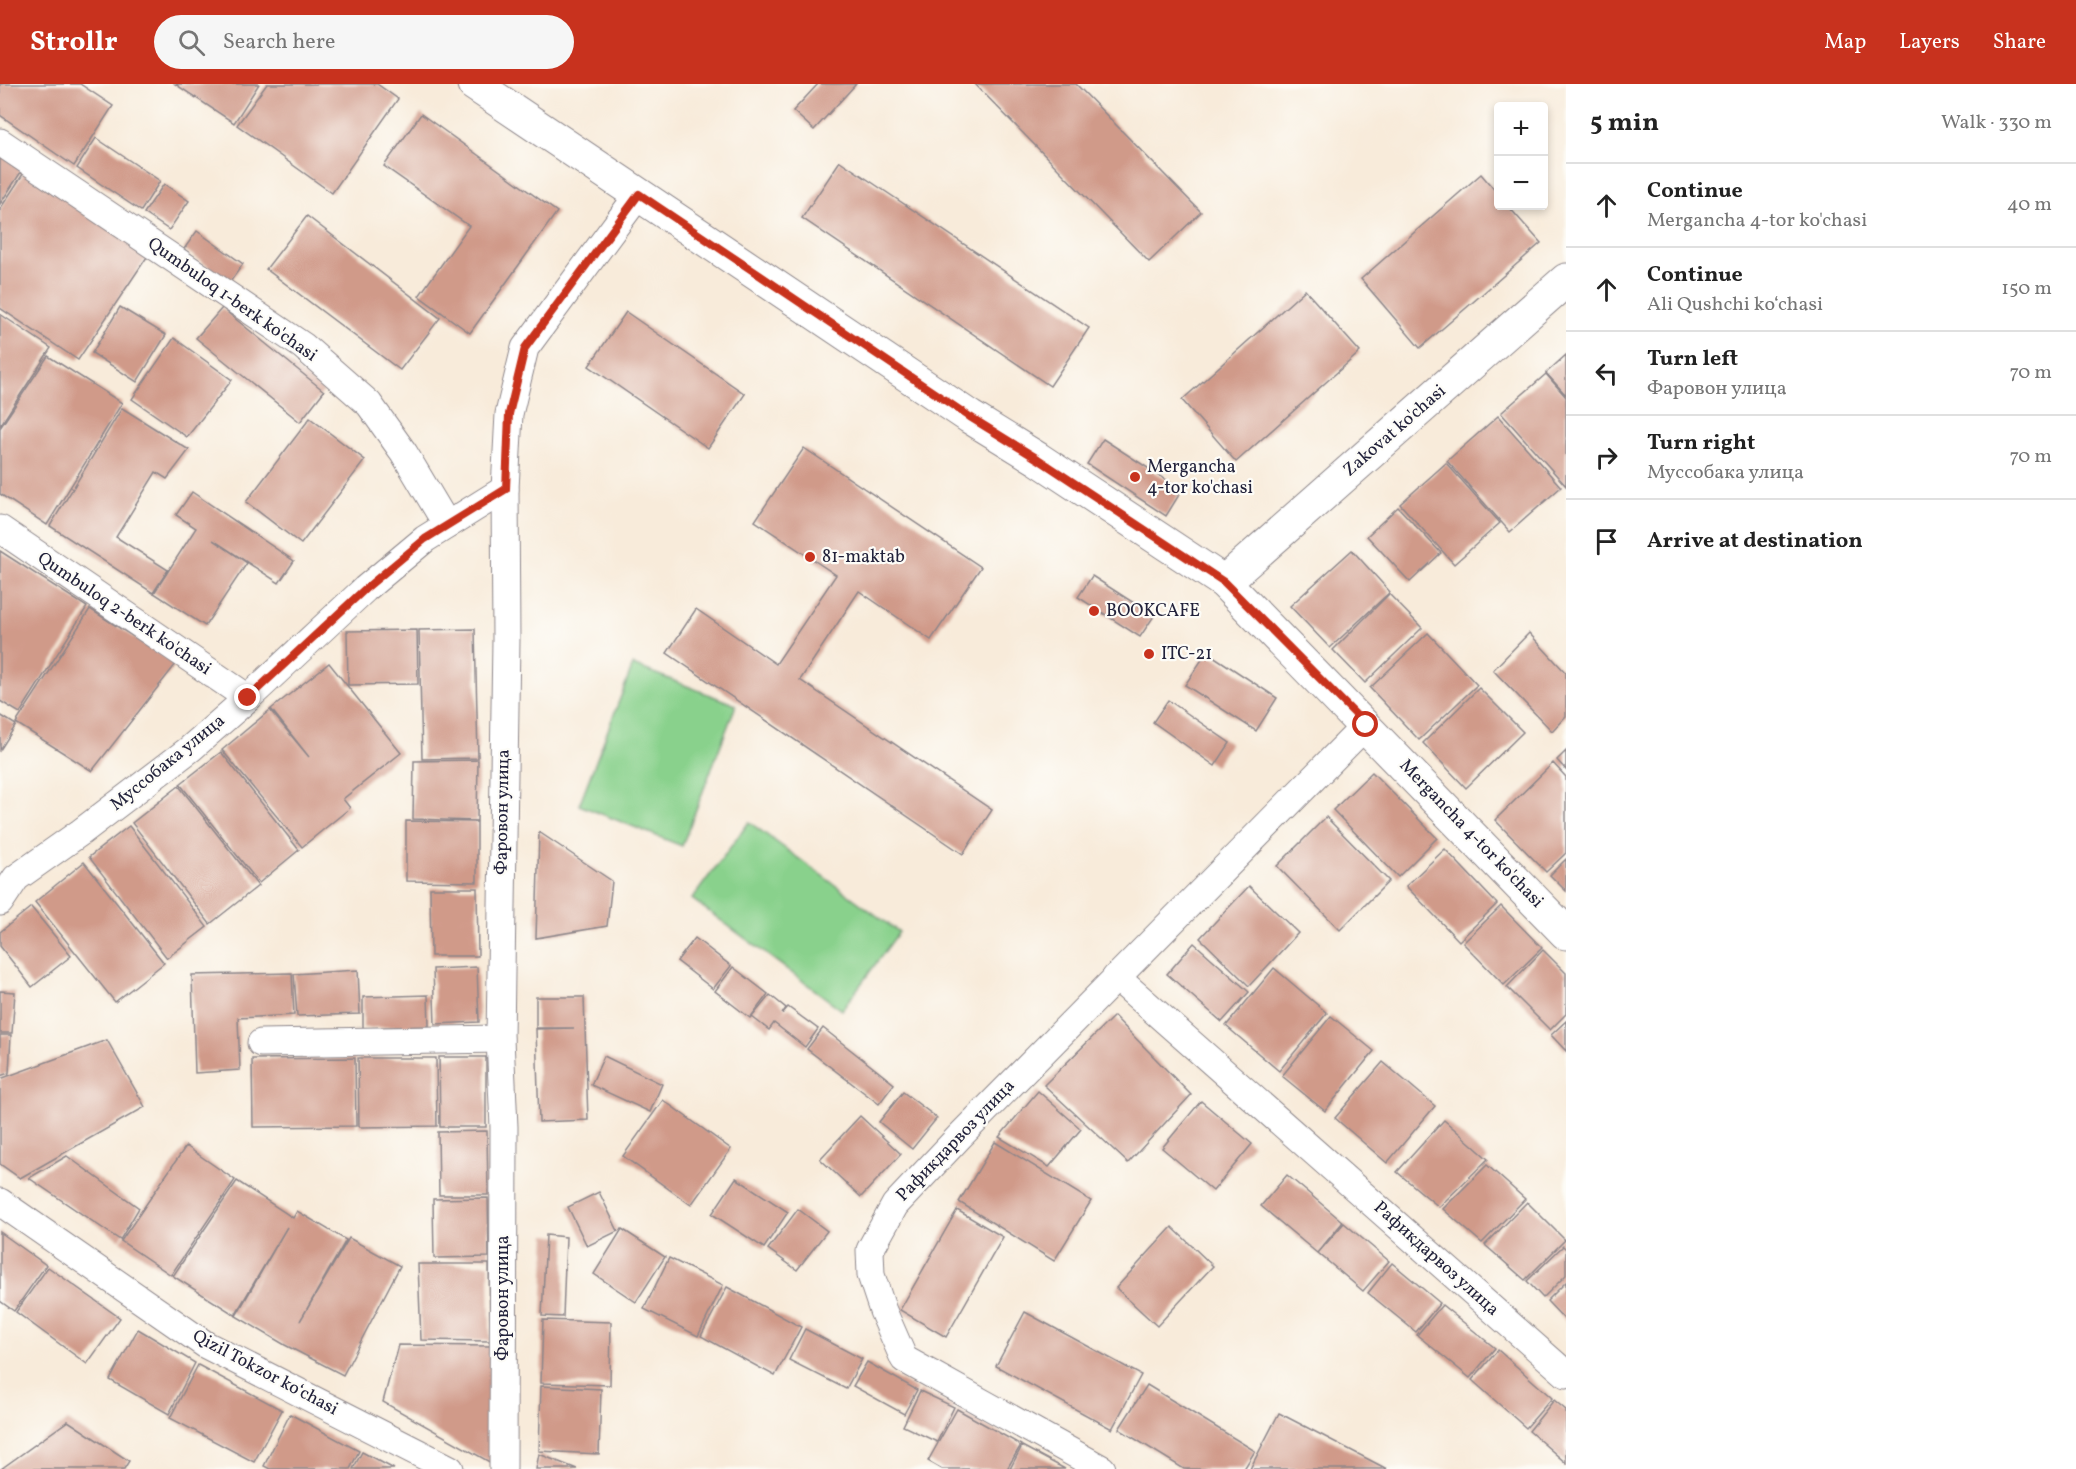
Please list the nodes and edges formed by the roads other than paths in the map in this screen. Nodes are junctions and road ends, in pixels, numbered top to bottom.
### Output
1 (474, 84) edge
2 (0, 142) edge
3 (639, 194) junction
4 (1566, 280) edge
5 (506, 489) junction
6 (447, 525) junction
7 (0, 529) edge
8 (1224, 582) junction
9 (248, 698) junction
10 (1366, 725) junction
11 (8, 873) edge
12 (0, 902) edge
13 (1566, 933) edge
14 (1116, 977) junction
15 (500, 1039) junction
16 (261, 1043) dead end
17 (0, 1202) edge
18 (1566, 1374) edge
19 (450, 1469) edge
20 (503, 1469) edge
21 (1102, 1469) edge

1 - 3 main road, Mergancha 4-tor ko'chasi
2 - 6 street, Qumbuloq 1-berk ko'chasi
3 - 5 street, Фаровон улица
3 - 8 main road, Mergancha 4-tor ko'chasi
4 - 8 main road, Zakovat ko'chasi
5 - 6 street, Муссобака улица
5 - 15 street, Фаровон улица
6 - 9 street, Муссобака улица
7 - 9 street, Qumbuloq 2-berk ko'chasi
8 - 10 main road, Mergancha 4-tor ko'chasi
9 - 11 street, Муссобака улица
10 - 13 main road, Mergancha 4-tor ko'chasi
10 - 14 street, Рафикдарвоз улица
11 - 12 street, Муссобака улица
14 - 18 street, Рафикдарвоз улица
14 - 21 street, Рафикдарвоз улица
15 - 16 street
15 - 20 street, Фаровон улица
17 - 19 street, Qizil Tokzor koʻchasi

